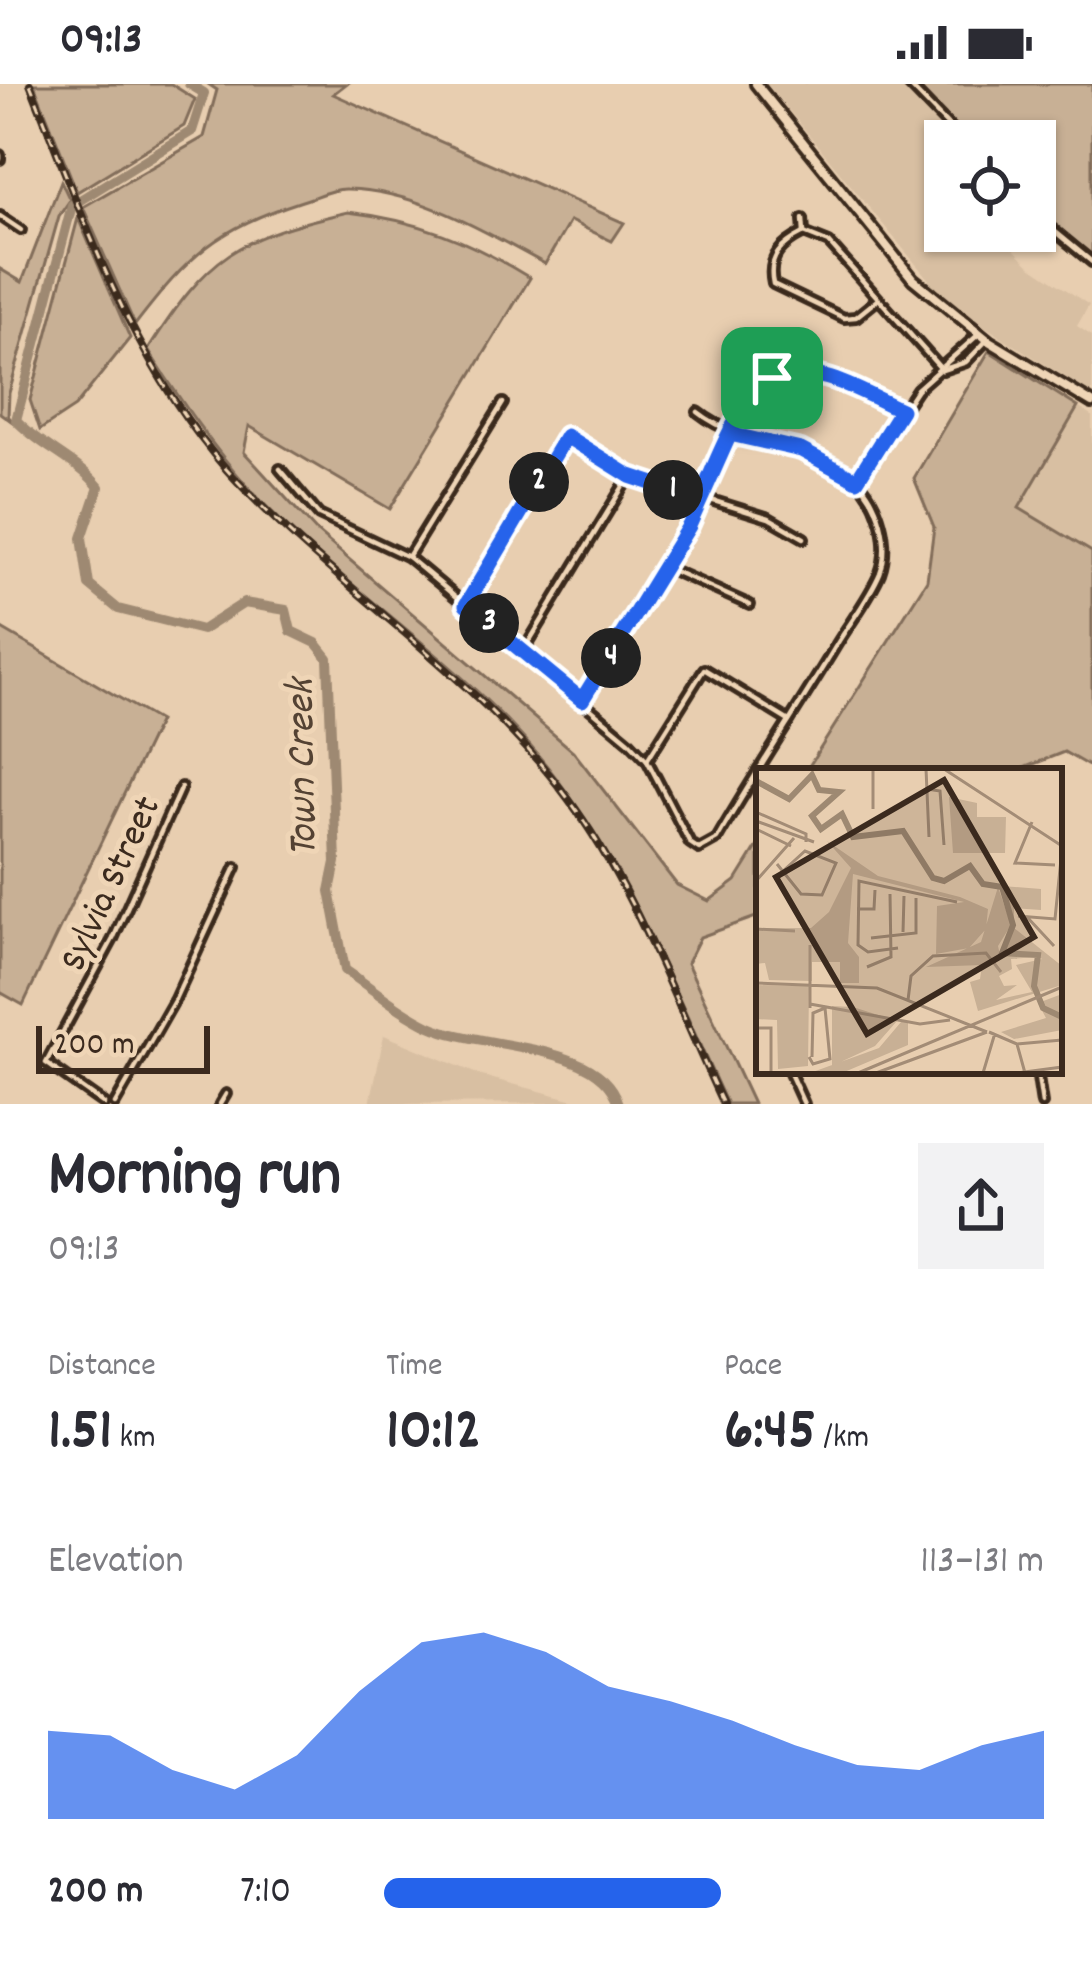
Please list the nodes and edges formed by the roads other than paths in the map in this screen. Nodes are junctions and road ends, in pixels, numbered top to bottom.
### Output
1 (755, 84) edge
2 (908, 84) edge
3 (943, 120) edge
4 (0, 216) edge
5 (802, 219) dead end
6 (20, 230) dead end
7 (804, 232) junction
8 (1056, 232) edge
9 (1092, 262) edge
10 (877, 300) junction
11 (983, 337) junction
12 (746, 340) dead end
13 (942, 370) junction
14 (772, 378) junction
15 (503, 403) dead end
16 (1092, 403) edge
17 (901, 410) junction
18 (698, 412) dead end
19 (730, 434) junction
20 (280, 469) dead end
21 (630, 476) junction
22 (857, 480) junction
23 (700, 499) junction
24 (804, 538) dead end
25 (408, 557) junction
26 (665, 567) junction
27 (750, 604) dead end
28 (466, 605) junction
29 (524, 651) junction
30 (582, 700) junction
31 (789, 722) junction
32 (646, 760) junction
33 (761, 768) edge
34 (756, 776) edge
35 (182, 787) dead end
36 (236, 866) dead end
37 (789, 1074) edge
38 (1037, 1074) edge
39 (226, 1094) dead end
40 (104, 1104) edge
41 (115, 1104) edge
42 (220, 1104) edge
43 (804, 1104) edge
44 (1042, 1104) edge

1 - 11 main road
2 - 3 street
4 - 6 street
5 - 7 street
7 - 10 street
7 - 10 street
8 - 9 street
10 - 13 street
11 - 13 street
11 - 16 main road
12 - 14 street
13 - 17 street
14 - 17 street
14 - 19 street
15 - 25 street
17 - 22 street
18 - 19 street
19 - 22 street
19 - 23 street
20 - 25 street
21 - 23 street
21 - 28 street
21 - 29 street
22 - 31 street
23 - 24 street
23 - 26 street
25 - 28 street
26 - 27 street
26 - 30 street
28 - 29 street
29 - 30 street
30 - 32 street
31 - 32 street
31 - 33 street
32 - 34 street
35 - 40 street, Sylvia Street
36 - 41 street
37 - 43 street
38 - 44 street
39 - 42 street

